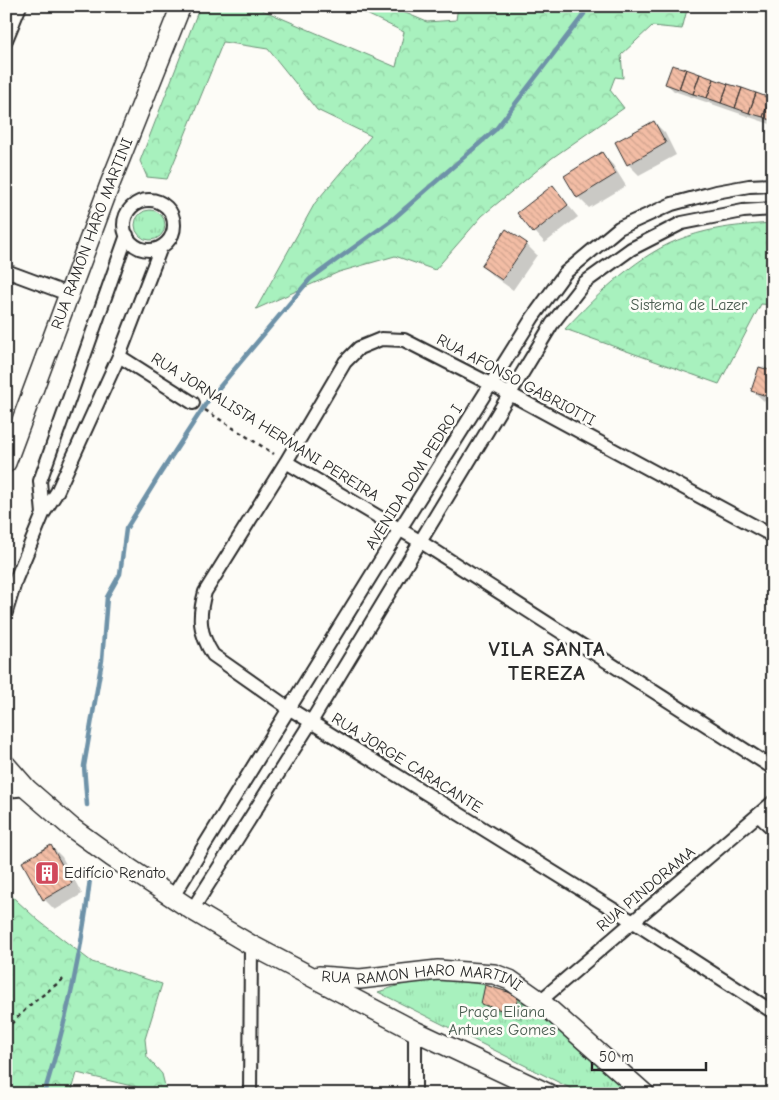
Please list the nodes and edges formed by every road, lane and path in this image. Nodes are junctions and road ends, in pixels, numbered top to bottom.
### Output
1 (20, 6) edge
2 (181, 6) edge
3 (6, 40) edge
4 (773, 185) edge
5 (773, 209) edge
6 (127, 235) junction
7 (161, 247) junction
8 (6, 271) edge
9 (68, 294) junction
10 (119, 356) junction
11 (491, 384) junction
12 (510, 394) junction
13 (193, 403) joint
14 (6, 462) edge
15 (286, 462) junction
16 (43, 514) junction
17 (400, 529) junction
18 (773, 536) edge
19 (421, 542) junction
20 (6, 612) edge
21 (290, 709) junction
22 (311, 722) junction
23 (6, 764) edge
24 (773, 768) edge
25 (27, 789) junction
26 (6, 791) edge
27 (773, 802) edge
28 (758, 815) junction
29 (773, 829) edge
30 (172, 898) junction
31 (192, 910) junction
32 (632, 921) junction
33 (251, 945) junction
34 (308, 974) junction
35 (383, 976) junction
36 (66, 977) dead end
37 (540, 1001) junction
38 (374, 1009) junction
39 (773, 1012) edge
40 (6, 1029) edge
41 (415, 1031) junction
42 (250, 1094) edge
43 (415, 1094) edge
44 (549, 1094) edge
45 (644, 1094) edge

1 - 3 street
2 - 9 main road, RUA RAMON HARO MARTINI
4 - 11 street, AVENIDA DOM PEDRO I
5 - 12 street
6 - 7 street
6 - 7 street
6 - 16 street
7 - 10 street
8 - 9 street
9 - 14 main road, RUA RAMON HARO MARTINI
10 - 13 street, RUA JORNALISTA HERMANI PEREIRA
10 - 16 street
11 - 12 street, RUA AFONSO GABRIOTTI
11 - 15 street, RUA AFONSO GABRIOTTI
11 - 17 street, AVENIDA DOM PEDRO I
12 - 18 street, RUA AFONSO GABRIOTTI
12 - 19 street
13 - 15 path, RUA JORNALISTA HERMANI PEREIRA
15 - 17 street, RUA JORNALISTA HERMANI PEREIRA
15 - 21 street, RUA JORGE CARACANTE
16 - 20 street
17 - 19 street, RUA JORNALISTA HERMANI PEREIRA
17 - 21 street, AVENIDA DOM PEDRO I
19 - 22 street
19 - 24 street, RUA JORNALISTA HERMANI PEREIRA
21 - 22 street, RUA JORGE CARACANTE
21 - 30 street, AVENIDA DOM PEDRO I
22 - 31 street
22 - 32 street, RUA JORGE CARACANTE
23 - 25 main road, RUA RAMON HARO MARTINI
25 - 26 street
25 - 30 main road, RUA RAMON HARO MARTINI
27 - 28 street, RUA PINDORAMA
28 - 29 street
28 - 32 street, RUA PINDORAMA
30 - 31 main road, RUA RAMON HARO MARTINI
31 - 33 main road, RUA RAMON HARO MARTINI
32 - 37 street, RUA PINDORAMA
32 - 39 street, RUA JORGE CARACANTE
33 - 34 main road, RUA RAMON HARO MARTINI
33 - 42 street
34 - 35 main road, RUA RAMON HARO MARTINI
34 - 38 main road, RUA RAMON HARO MARTINI
35 - 37 main road, RUA RAMON HARO MARTINI
35 - 38 main road
36 - 40 path
37 - 45 main road, RUA RAMON HARO MARTINI
38 - 41 main road, RUA RAMON HARO MARTINI
41 - 43 street
41 - 44 main road, RUA RAMON HARO MARTINI

